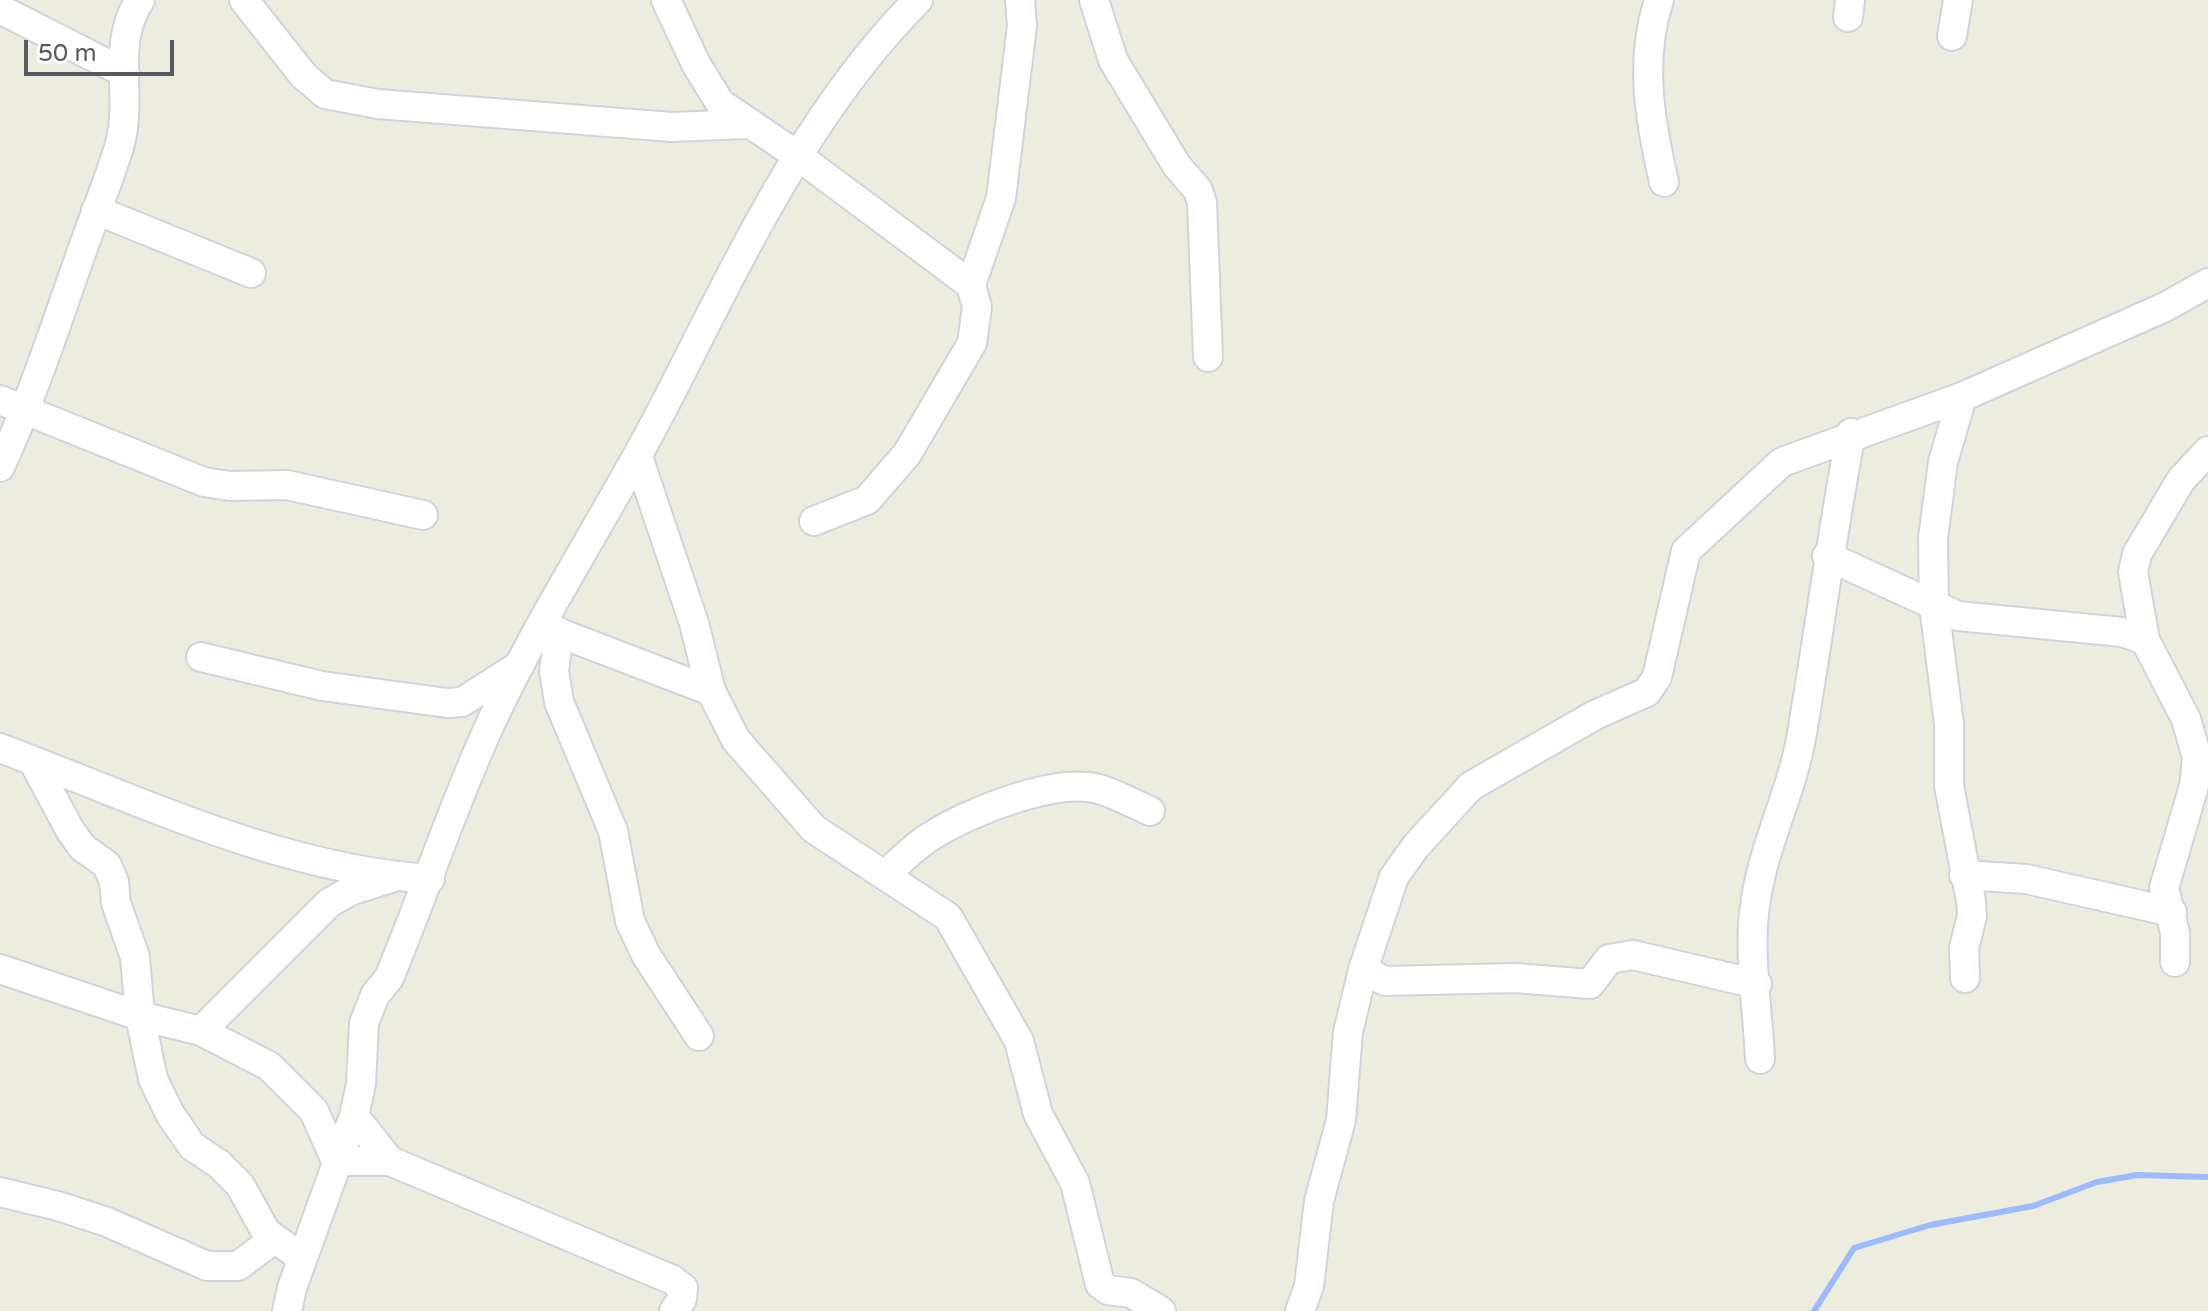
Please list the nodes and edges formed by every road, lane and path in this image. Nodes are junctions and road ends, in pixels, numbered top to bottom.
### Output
1 (114, 0) edge
2 (140, 0) edge
3 (244, 0) edge
4 (666, 0) edge
5 (918, 0) edge
6 (1020, 0) edge
7 (1094, 0) edge
8 (1659, 0) edge
9 (1958, 0) edge
10 (0, 9) edge
11 (1952, 36) dead end
12 (122, 43) junction
13 (125, 73) junction
14 (747, 124) junction
15 (798, 156) junction
16 (1664, 182) dead end
17 (96, 210) junction
18 (251, 273) dead end
19 (2208, 283) edge
20 (971, 285) junction
21 (1208, 357) dead end
22 (1962, 397) junction
23 (0, 400) edge
24 (26, 411) junction
25 (1851, 433) junction
26 (2208, 451) edge
27 (638, 457) junction
28 (0, 467) edge
29 (423, 515) dead end
30 (814, 521) dead end
31 (1827, 556) junction
32 (1934, 606) junction
33 (549, 629) junction
34 (2133, 636) junction
35 (201, 657) dead end
36 (520, 665) junction
37 (711, 691) junction
38 (0, 748) edge
39 (33, 761) junction
40 (1150, 811) dead end
41 (885, 875) junction
42 (1964, 875) junction
43 (396, 877) junction
44 (430, 879) junction
45 (2172, 912) junction
46 (2175, 962) dead end
47 (0, 969) edge
48 (1363, 970) junction
49 (1965, 978) dead end
50 (1757, 984) junction
51 (140, 1016) junction
52 (201, 1031) junction
53 (699, 1036) dead end
54 (1760, 1059) dead end
55 (354, 1116) junction
56 (336, 1161) junction
57 (390, 1161) junction
58 (0, 1192) edge
59 (274, 1239) junction
60 (302, 1258) junction
61 (287, 1311) edge
62 (674, 1311) edge
63 (1161, 1311) edge
64 (1300, 1311) edge

1 - 12 street
2 - 12 street
3 - 14 street
4 - 14 street
5 - 15 street
6 - 20 street
7 - 21 street
8 - 16 street
9 - 11 street
10 - 13 street
12 - 13 street
13 - 17 street
14 - 15 street
15 - 20 street
15 - 27 street
17 - 18 street
17 - 24 street
19 - 22 street
20 - 30 street
22 - 25 street
22 - 32 street
23 - 24 street
24 - 28 street
24 - 29 street
25 - 31 street
25 - 48 street
26 - 34 street
27 - 33 street
27 - 37 street
31 - 32 street
31 - 50 street
32 - 34 street
32 - 42 street
33 - 36 street
33 - 37 street
33 - 53 street
34 - 45 street
35 - 36 street
36 - 44 street
37 - 41 street
38 - 39 street
39 - 43 street
39 - 51 street
40 - 41 street
41 - 63 street
42 - 45 street
42 - 49 street
43 - 44 street
43 - 52 street
44 - 55 street
45 - 46 street
47 - 51 street
48 - 50 street
48 - 64 street
50 - 54 street
51 - 52 street
51 - 59 street
52 - 56 street
55 - 56 street
55 - 57 street
56 - 57 street
56 - 60 street
57 - 62 street
58 - 59 street
59 - 60 street
60 - 61 street

